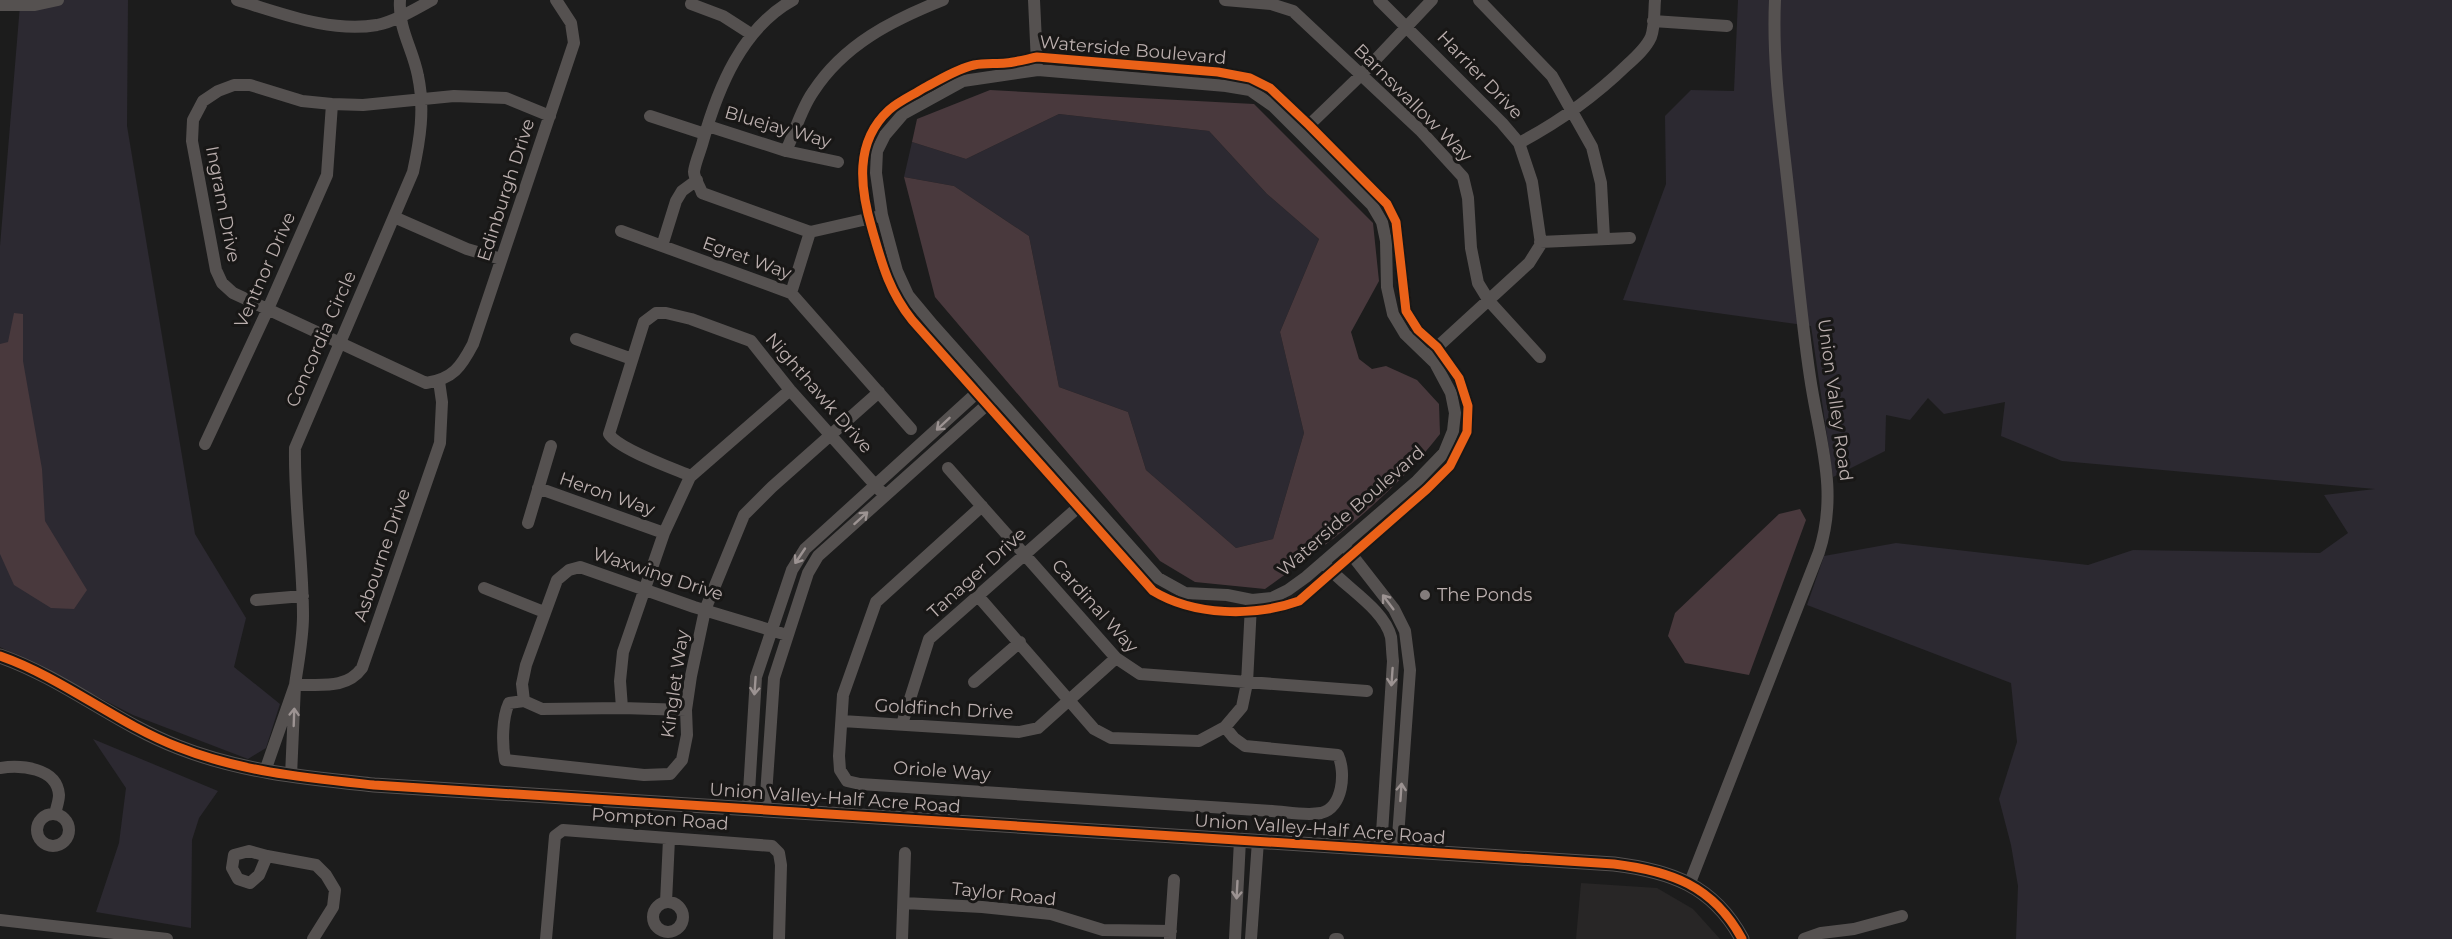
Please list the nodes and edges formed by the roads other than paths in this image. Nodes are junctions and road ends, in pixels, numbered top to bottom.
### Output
1 (58, 0) edge
2 (237, 0) edge
3 (400, 0) edge
4 (432, 0) edge
5 (556, 0) edge
6 (792, 0) edge
7 (943, 0) edge
8 (1034, 0) edge
9 (1225, 0) edge
10 (1379, 0) edge
11 (1432, 0) edge
12 (1479, 0) edge
13 (1655, 0) edge
14 (1775, 0) edge
15 (691, 4) dead end
16 (0, 5) edge
17 (399, 17) junction
18 (1653, 21) junction
19 (1407, 26) junction
20 (1727, 26) dead end
21 (751, 34) junction
22 (1037, 57) junction
23 (1038, 70) junction
24 (1362, 74) junction
25 (422, 99) junction
26 (332, 104) junction
27 (1573, 111) junction
28 (550, 116) junction
29 (650, 116) dead end
30 (1310, 125) junction
31 (706, 130) junction
32 (1299, 135) junction
33 (1519, 143) junction
34 (786, 151) junction
35 (838, 162) dead end
36 (697, 180) junction
37 (882, 215) junction
38 (394, 217) junction
39 (869, 218) junction
40 (621, 231) dead end
41 (810, 232) junction
42 (1604, 238) junction
43 (1630, 238) dead end
44 (1540, 242) junction
45 (662, 246) junction
46 (501, 260) junction
47 (791, 293) junction
48 (1489, 301) junction
49 (268, 309) junction
50 (576, 339) dead end
51 (339, 342) junction
52 (1433, 352) junction
53 (1540, 357) dead end
54 (632, 359) junction
55 (439, 381) junction
56 (986, 384) junction
57 (790, 390) junction
58 (879, 392) junction
59 (976, 393) junction
60 (996, 396) junction
61 (986, 406) junction
62 (911, 429) dead end
63 (830, 435) junction
64 (205, 444) dead end
65 (550, 446) dead end
66 (948, 468) dead end
67 (691, 476) junction
68 (876, 486) junction
69 (538, 489) junction
70 (885, 496) junction
71 (1088, 498) junction
72 (982, 507) junction
73 (1077, 507) junction
74 (528, 523) dead end
75 (664, 533) junction
76 (1343, 545) junction
77 (1024, 554) junction
78 (1353, 554) junction
79 (1323, 562) junction
80 (1333, 572) junction
81 (484, 588) dead end
82 (646, 590) junction
83 (303, 596) junction
84 (978, 596) junction
85 (256, 600) dead end
86 (1251, 606) junction
87 (705, 610) junction
88 (544, 612) junction
89 (771, 630) junction
90 (787, 635) junction
91 (1020, 642) junction
92 (0, 656) edge
93 (1116, 658) junction
94 (974, 682) dead end
95 (1247, 683) junction
96 (295, 685) junction
97 (1367, 691) dead end
98 (524, 701) junction
99 (1070, 701) junction
100 (622, 708) junction
101 (686, 710) junction
102 (842, 721) junction
103 (902, 724) junction
104 (1225, 727) junction
105 (752, 747) junction
106 (769, 750) junction
107 (0, 768) edge
108 (265, 771) junction
109 (291, 776) junction
110 (748, 808) junction
111 (765, 810) junction
112 (55, 814) dead end
113 (669, 839) junction
114 (1240, 840) junction
115 (1258, 841) junction
116 (1381, 849) junction
117 (1397, 851) junction
118 (905, 853) dead end
119 (267, 856) dead end
120 (1174, 880) dead end
121 (1689, 885) junction
122 (666, 902) dead end
123 (904, 903) junction
124 (1902, 916) dead end
125 (0, 920) edge
126 (1236, 920) junction
127 (1252, 920) junction
128 (1171, 935) edge
129 (161, 938) edge
130 (167, 939) edge
131 (313, 939) edge
132 (546, 939) edge
133 (779, 939) edge
134 (902, 939) edge
135 (1235, 939) edge
136 (1251, 939) edge
137 (1742, 939) edge
138 (1804, 939) edge

1 - 16 street
2 - 17 street
3 - 17 street
4 - 17 street
5 - 28 street, Edinburgh Drive
6 - 21 street
7 - 34 street
8 - 22 street
9 - 24 street, Barnswallow Way
10 - 19 street, Harrier Drive
11 - 19 street
12 - 27 street
13 - 18 street
14 - 121 street, Union Valley Road
15 - 21 street
17 - 25 street, Concordia Circle
18 - 20 street
18 - 27 street
19 - 24 street
19 - 33 street, Harrier Drive
21 - 31 street
22 - 23 street
22 - 30 street, Waterside Boulevard
22 - 39 street, Waterside Boulevard
23 - 32 street, Waterside Boulevard
23 - 37 street, Waterside Boulevard
24 - 30 street
24 - 48 street, Barnswallow Way
25 - 26 street, Ingram Drive
25 - 28 street, Ingram Drive
25 - 38 street, Concordia Circle
26 - 49 street, Ventnor Drive
26 - 49 street, Ingram Drive
27 - 33 street
27 - 42 street
28 - 46 street, Edinburgh Drive
29 - 31 street, Bluejay Way
30 - 32 street
30 - 52 street, Waterside Boulevard
31 - 34 street, Bluejay Way
31 - 36 street
32 - 52 street, Waterside Boulevard
33 - 44 street, Harrier Drive
34 - 35 street, Bluejay Way
36 - 41 street
36 - 45 street
37 - 39 street
37 - 56 street, Waterside Boulevard
38 - 46 street
38 - 51 street, Concordia Circle
39 - 41 street
39 - 59 street, Waterside Boulevard
40 - 45 street, Egret Way
41 - 47 street
42 - 43 street
42 - 44 street
44 - 48 street
45 - 47 street, Egret Way
46 - 55 street, Edinburgh Drive
47 - 58 street, Egret Way
48 - 52 street
48 - 53 street, Barnswallow Way
49 - 51 street, Ingram Drive
49 - 64 street, Ventnor Drive
50 - 54 street
51 - 55 street, Ingram Drive
51 - 83 street, Concordia Circle
52 - 76 street, Waterside Boulevard
52 - 78 street, Waterside Boulevard
54 - 57 street, Nighthawk Drive
54 - 67 street, Nighthawk Drive
55 - 96 street, Asbourne Drive
56 - 59 street
56 - 60 street, Waterside Boulevard
57 - 63 street, Nighthawk Drive
57 - 67 street
58 - 62 street, Egret Way
58 - 63 street, Kinglet Way
59 - 61 street, Waterside Boulevard
59 -> 68 street
60 - 61 street
60 - 71 street, Waterside Boulevard
61 - 70 street
61 - 73 street, Waterside Boulevard
63 - 68 street, Nighthawk Drive
63 - 87 street, Kinglet Way
65 - 69 street
66 - 72 street, Cardinal Way
67 - 75 street
68 - 70 street, Nighthawk Drive
68 -> 89 street
69 - 74 street
69 - 75 street, Heron Way
90 -> 70 street
71 - 73 street, Tanager Drive
71 - 86 street, Waterside Boulevard
72 - 77 street, Cardinal Way
72 - 102 street, Oriole Way
73 - 77 street, Tanager Drive
73 - 86 street, Waterside Boulevard
75 - 82 street
76 - 78 street
76 - 79 street, Waterside Boulevard
77 - 84 street, Tanager Drive
77 - 93 street, Cardinal Way
78 - 80 street, Waterside Boulevard
117 -> 78 street
79 - 80 street
79 - 86 street, Waterside Boulevard
80 - 86 street, Waterside Boulevard
80 -> 116 street
81 - 88 street
82 - 87 street, Waxwing Drive
82 - 88 street, Waxwing Drive
82 - 100 street
83 - 85 street
83 - 96 street, Concordia Circle
84 - 91 street
84 - 103 street, Tanager Drive
86 - 95 street
87 - 89 street, Waxwing Drive
87 - 101 street, Kinglet Way
88 - 98 street, Waxwing Drive
89 - 90 street, Waxwing Drive
89 -> 105 street
90 - 106 street
91 - 94 street
91 - 99 street
92 - 108 street, Union Valley-Half Acre Road
93 - 95 street, Cardinal Way
93 - 99 street, Goldfinch Drive
95 - 97 street, Cardinal Way
95 - 104 street
96 - 108 street, Concordia Circle
109 -> 96 street, Concordia Circle
98 - 100 street
98 - 101 street, Kinglet Way
99 - 103 street, Goldfinch Drive
99 - 104 street
100 - 101 street
102 - 103 street, Goldfinch Drive
102 - 104 street, Oriole Way
105 - 106 street
105 - 110 street
106 - 111 street
107 - 112 street
108 - 109 street, Union Valley-Half Acre Road
109 - 110 street, Union Valley-Half Acre Road
110 - 111 street, Union Valley-Half Acre Road
111 - 114 street, Union Valley-Half Acre Road
113 - 122 street
113 - 132 street, Pompton Road
113 - 133 street, Pompton Road
114 - 115 street, Union Valley-Half Acre Road
114 -> 126 street
115 - 116 street, Union Valley-Half Acre Road
115 - 127 street
116 - 117 street, Union Valley-Half Acre Road
117 - 121 street, Union Valley-Half Acre Road
118 - 123 street
119 - 131 street
120 - 128 street
121 - 137 street
123 - 128 street, Taylor Road
123 - 134 street
124 - 138 street
125 - 129 street
126 - 127 street
126 - 135 street
127 - 136 street
129 - 130 street

